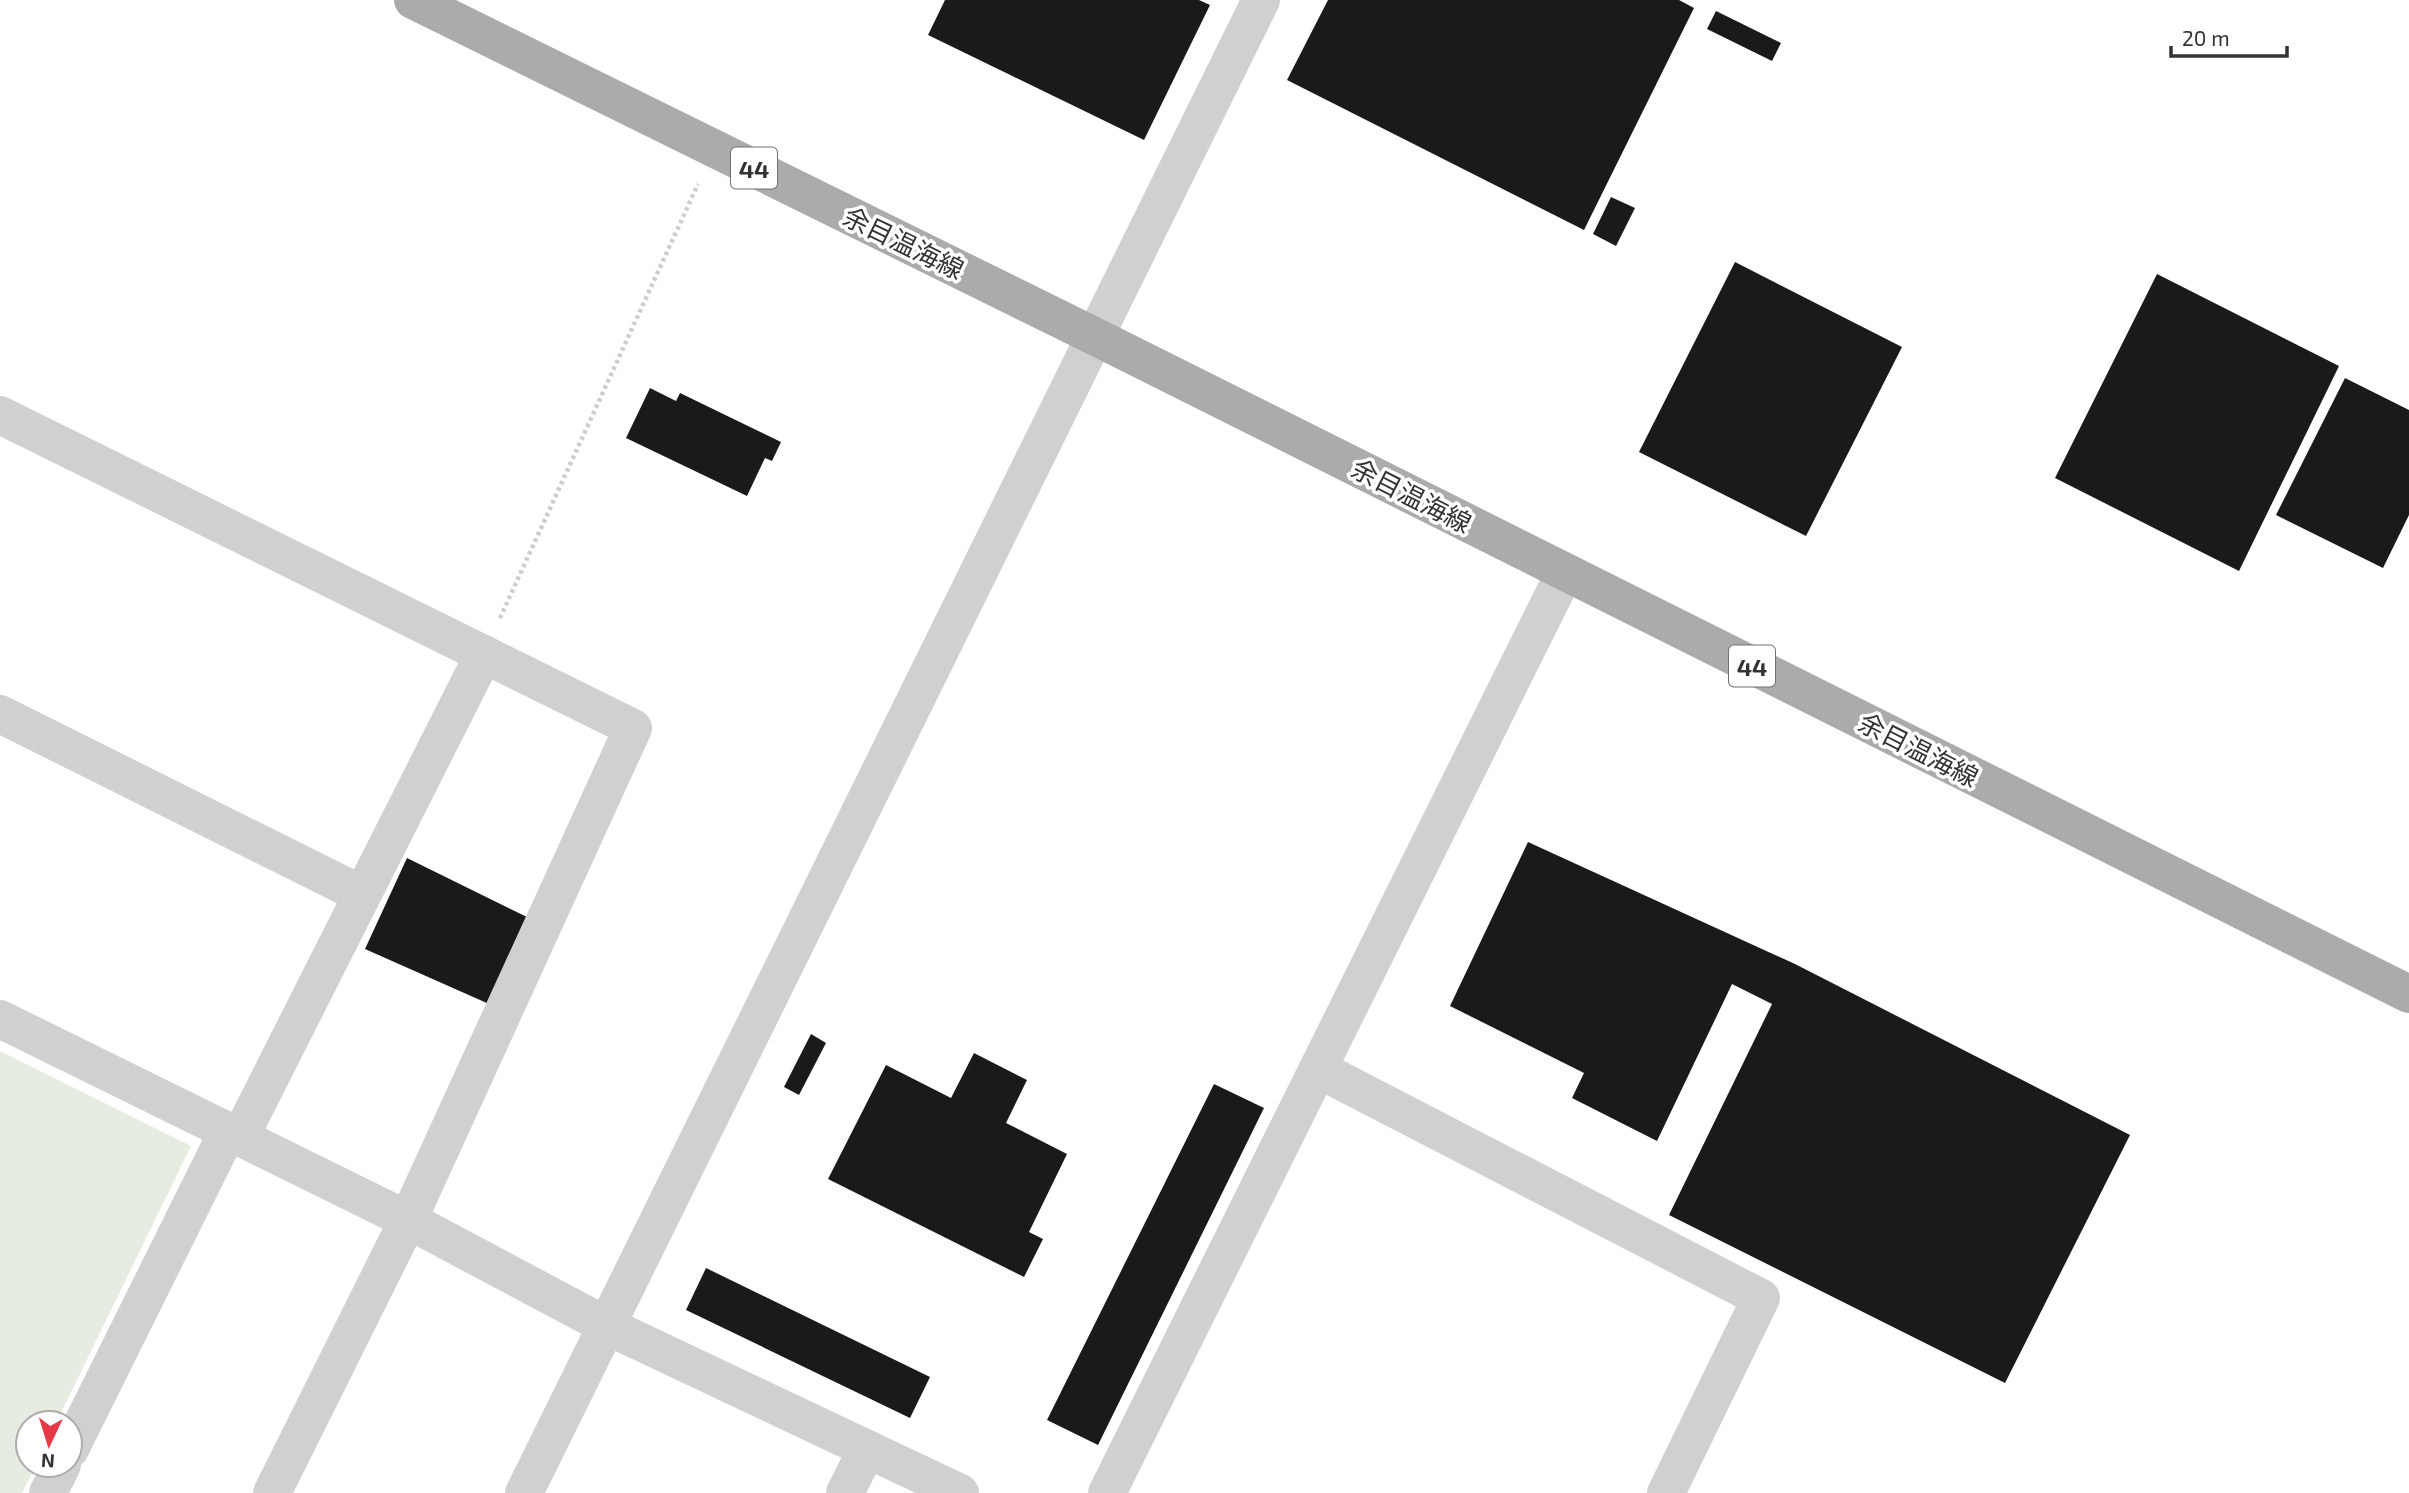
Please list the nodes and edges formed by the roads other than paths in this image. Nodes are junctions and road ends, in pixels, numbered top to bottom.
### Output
1 (413, 0) edge
2 (1261, 0) edge
3 (1096, 337) junction
4 (0, 415) edge
5 (1565, 572) junction
6 (484, 654) junction
7 (0, 714) edge
8 (361, 894) junction
9 (2409, 994) edge
10 (0, 1019) edge
11 (1318, 1069) junction
12 (234, 1134) junction
13 (408, 1220) junction
14 (607, 1326) junction
15 (84, 1422) edge
16 (867, 1449) junction
17 (272, 1493) edge
18 (524, 1493) edge
19 (845, 1493) edge
20 (960, 1493) edge
21 (1107, 1493) edge
22 (1666, 1493) edge

1 - 3 main road, 余目温海線 / 44
2 - 3 street
3 - 5 main road, 余目温海線 / 44
3 - 14 street
4 - 6 street
5 - 9 main road, 余目温海線 / 44
5 - 11 street
6 - 8 street
6 - 13 street
7 - 8 street
8 - 12 street
10 - 12 street
11 - 21 street
11 - 22 street
12 - 13 street
12 - 15 street
13 - 14 street
13 - 17 street
14 - 16 street
14 - 18 street
16 - 19 street
16 - 20 street

